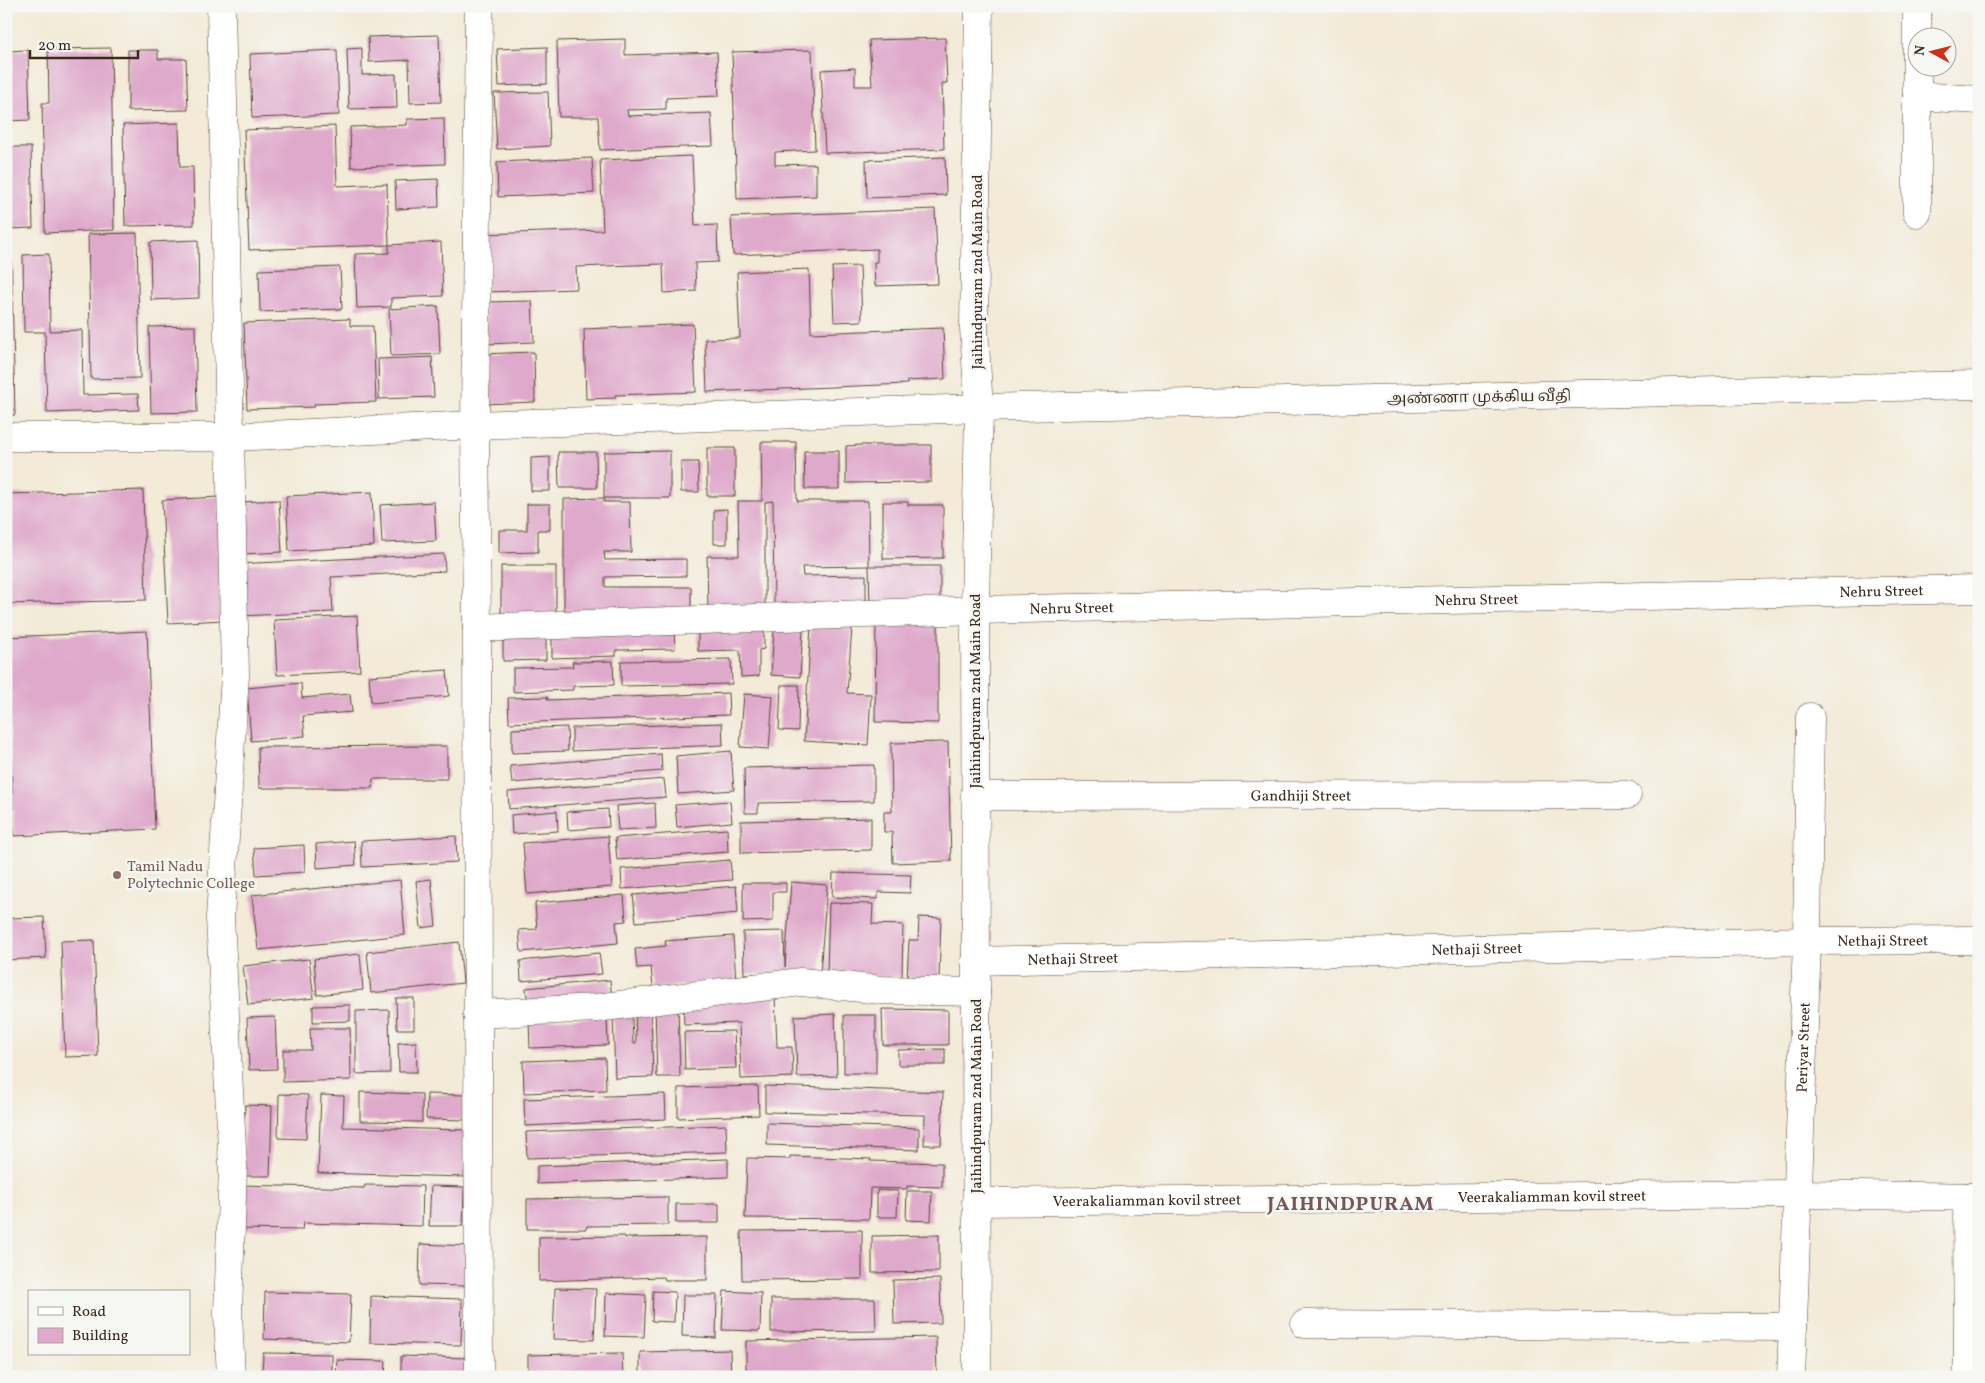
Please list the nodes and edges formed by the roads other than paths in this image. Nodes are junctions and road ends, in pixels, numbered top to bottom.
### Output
1 (221, 6) edge
2 (479, 6) edge
3 (979, 6) edge
4 (1917, 6) edge
5 (1917, 96) junction
6 (1979, 100) edge
7 (1917, 213) dead end
8 (1979, 385) edge
9 (979, 408) junction
10 (474, 425) junction
11 (6, 437) edge
12 (230, 437) junction
13 (1979, 589) edge
14 (975, 610) junction
15 (477, 628) junction
16 (1810, 717) dead end
17 (975, 796) junction
18 (1627, 796) dead end
19 (1979, 940) edge
20 (1807, 941) junction
21 (975, 961) junction
22 (976, 992) junction
23 (477, 1014) junction
24 (1798, 1194) junction
25 (1973, 1197) edge
26 (976, 1202) junction
27 (1305, 1324) dead end
28 (1793, 1327) junction
29 (231, 1377) edge
30 (480, 1377) edge
31 (977, 1377) edge
32 (1791, 1377) edge
33 (1968, 1377) edge

1 - 12 street
2 - 10 street
3 - 9 street, Jaihindpuram 2nd Main Road
4 - 5 street
5 - 6 street
5 - 7 street
8 - 9 street, அண்ணா முக்கிய வீதி
9 - 10 street, அண்ணா முக்கிய வீதி
9 - 14 street, Jaihindpuram 2nd Main Road
10 - 12 street, அண்ணா முக்கிய வீதி
10 - 15 street
11 - 12 street, அண்ணா முக்கிய வீதி
12 - 29 street
13 - 14 street, Nehru Street
14 - 15 street, Nehru Street
14 - 17 street, Jaihindpuram 2nd Main Road
15 - 23 street
16 - 20 street, Periyar Street
17 - 18 street, Gandhiji Street
17 - 21 street, Jaihindpuram 2nd Main Road
19 - 20 street, Nethaji Street
20 - 21 street, Nethaji Street
20 - 24 street, Periyar Street
21 - 22 street, Jaihindpuram 2nd Main Road
22 - 23 street
22 - 26 street, Jaihindpuram 2nd Main Road
23 - 30 street
24 - 25 street, Veerakaliamman kovil street
24 - 26 street, Veerakaliamman kovil street
24 - 28 street, Periyar Street
25 - 33 street
26 - 31 street, Jaihindpuram 2nd Main Road
27 - 28 street
28 - 32 street, Periyar Street

